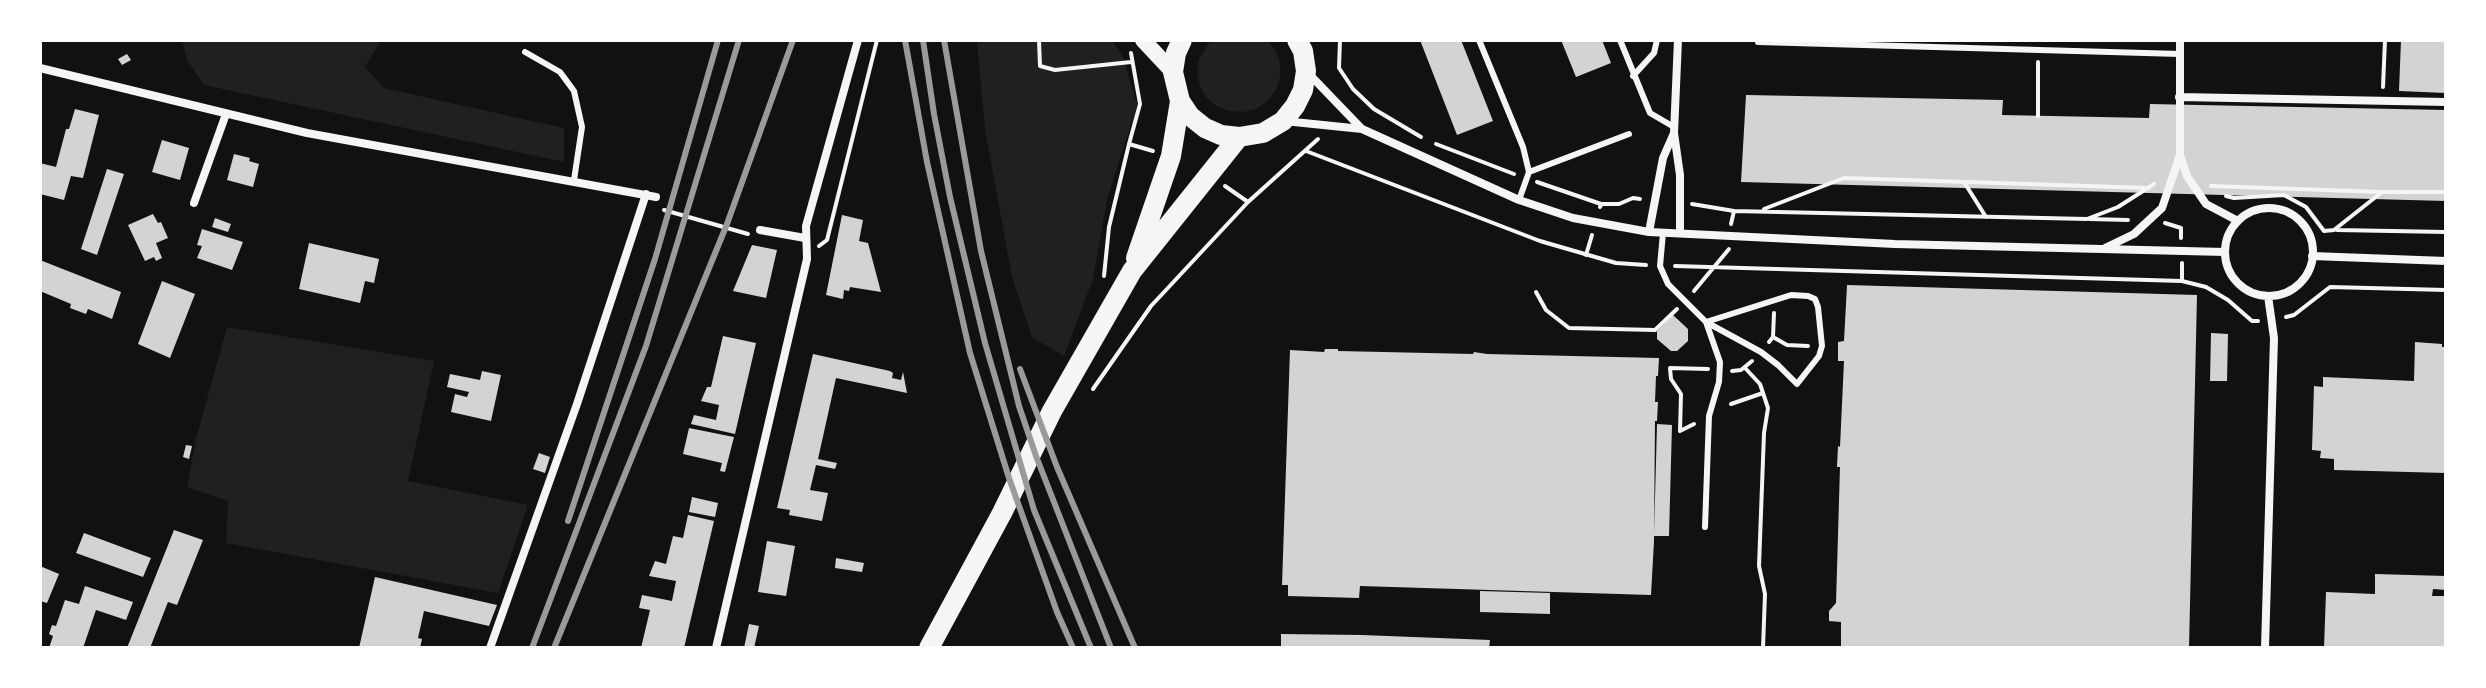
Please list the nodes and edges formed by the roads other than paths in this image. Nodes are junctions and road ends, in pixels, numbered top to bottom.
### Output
1 (858, 40) edge
2 (1143, 40) edge
3 (1182, 40) edge
4 (1297, 40) edge
5 (1479, 40) edge
6 (1620, 40) edge
7 (1657, 40) edge
8 (1678, 40) edge
9 (2180, 40) edge
10 (1758, 42) edge
11 (525, 52) dead end
12 (2180, 54) junction
13 (40, 68) edge
14 (1306, 71) junction
15 (1173, 72) junction
16 (1633, 76) junction
17 (2179, 97) junction
18 (1180, 101) junction
19 (2446, 102) edge
20 (226, 114) junction
21 (1283, 121) junction
22 (1362, 129) junction
23 (1674, 130) junction
24 (1629, 134) dead end
25 (1239, 137) junction
26 (2180, 155) junction
27 (1528, 175) junction
28 (574, 180) junction
29 (1519, 200) junction
30 (194, 203) dead end
31 (2238, 221) junction
32 (1649, 232) junction
33 (758, 233) road end
34 (1663, 233) junction
35 (1680, 233) junction
36 (805, 238) junction
37 (2103, 249) junction
38 (2225, 252) junction
39 (2312, 256) junction
40 (2446, 261) edge
41 (1132, 271) junction
42 (2268, 296) junction
43 (1706, 322) junction
44 (1705, 527) dead end
45 (492, 644) edge
46 (716, 648) edge
47 (929, 648) edge
48 (2265, 648) edge

1 - 36 street
2 - 15 main road
3 - 15 main road
4 - 14 main road
5 - 27 lane
6 - 16 lane
7 - 16 lane
8 - 23 street
9 - 12 street
10 - 12 lane
11 - 28 lane
12 - 17 street
13 - 20 street
14 - 21 main road
14 - 22 street
15 - 18 main road
16 - 23 lane
17 - 19 street
17 - 26 street
18 - 25 main road
18 - 41 main road
20 - 28 street
20 - 30 street
21 - 22 street
21 - 25 main road
22 - 29 street
23 - 32 street
23 - 35 street
24 - 27 lane
25 - 41 main road
26 - 31 street
26 - 37 street
27 - 29 lane
28 - 45 street
29 - 32 street
31 - 38 street
31 - 39 street
32 - 34 street
33 - 36 street
34 - 35 street
34 - 43 lane
35 - 37 street
36 - 46 street
37 - 38 street
38 - 42 street
39 - 40 street
39 - 42 street
41 - 47 main road
42 - 48 street
43 - 43 lane
43 - 44 lane

